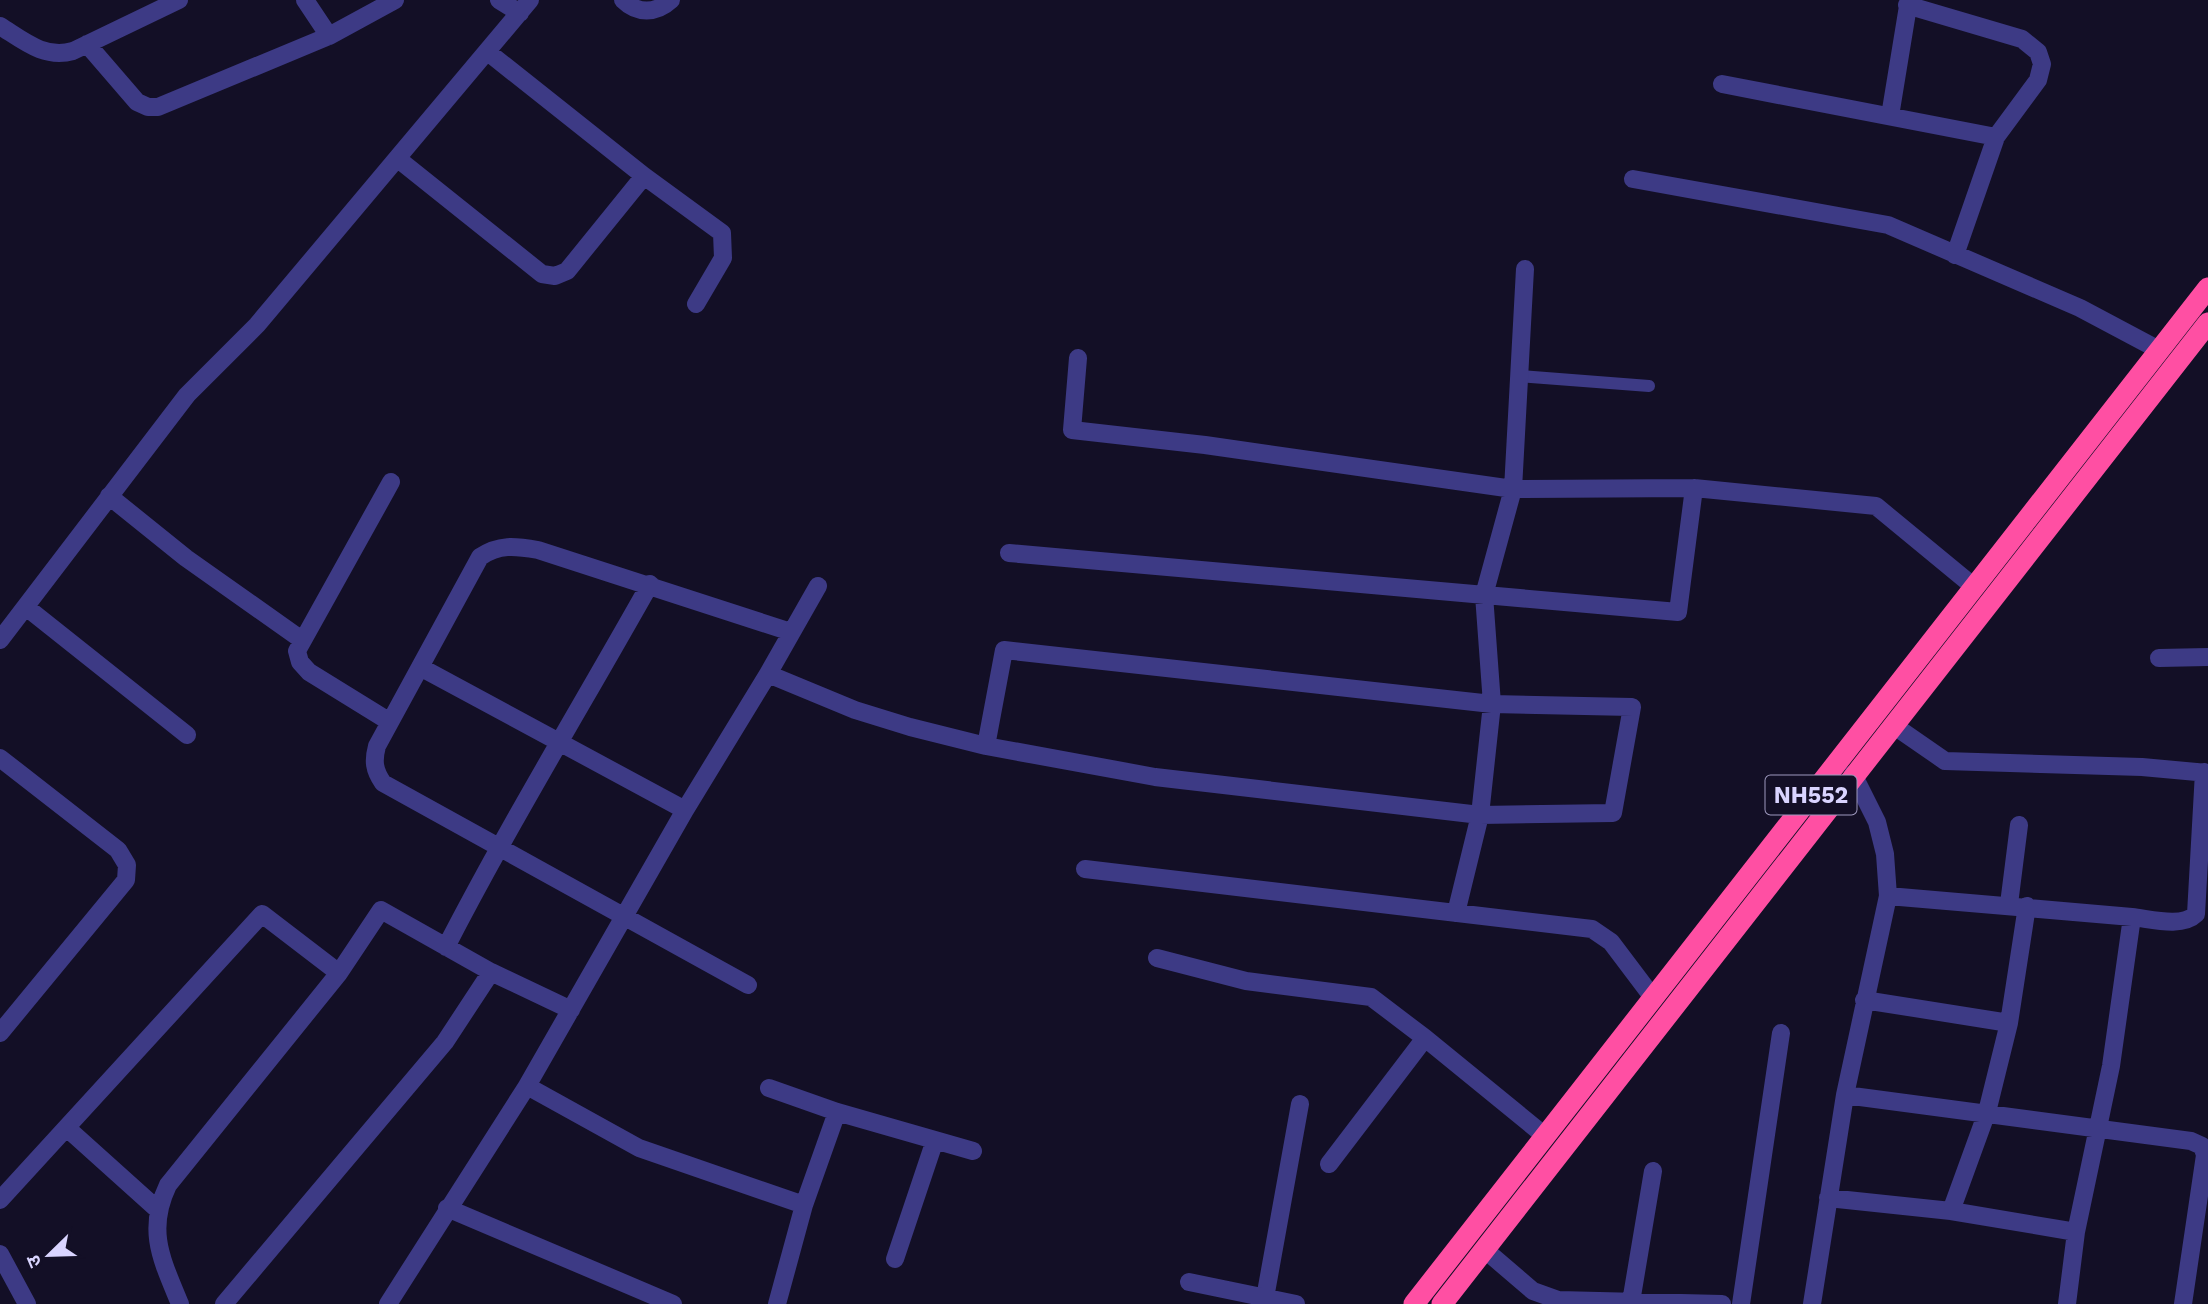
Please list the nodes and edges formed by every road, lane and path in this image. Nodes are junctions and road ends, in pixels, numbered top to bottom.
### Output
1 (179, 0) edge
2 (305, 0) edge
3 (395, 0) edge
4 (499, 0) edge
5 (623, 0) edge
6 (671, 0) edge
7 (1908, 3) edge
8 (525, 6) edge
9 (0, 26) edge
10 (329, 36) junction
11 (87, 44) junction
12 (489, 53) junction
13 (1722, 83) dead end
14 (1890, 116) junction
15 (1996, 137) junction
16 (398, 159) junction
17 (644, 176) junction
18 (1633, 179) dead end
19 (1955, 255) junction
20 (1525, 269) dead end
21 (2208, 288) edge
22 (696, 304) dead end
23 (2208, 324) edge
24 (2159, 350) junction
25 (1078, 358) dead end
26 (1519, 376) junction
27 (1649, 386) dead end
28 (391, 482) dead end
29 (1694, 488) junction
30 (1513, 489) junction
31 (109, 496) junction
32 (1009, 553) dead end
33 (650, 584) junction
34 (818, 586) dead end
35 (1973, 586) junction
36 (1484, 595) junction
37 (26, 607) junction
38 (791, 632) junction
39 (0, 640) edge
40 (302, 640) junction
41 (2208, 657) edge
42 (2159, 658) dead end
43 (420, 667) junction
44 (768, 674) junction
45 (1492, 704) junction
46 (390, 722) junction
47 (1893, 725) junction
48 (187, 735) dead end
49 (561, 744) junction
50 (986, 747) junction
51 (0, 758) edge
52 (2206, 773) edge
53 (1853, 774) junction
54 (685, 810) junction
55 (1479, 816) junction
56 (2019, 825) dead end
57 (498, 847) junction
58 (1085, 869) dead end
59 (1888, 895) junction
60 (2018, 905) junction
61 (1456, 913) junction
62 (2132, 917) junction
63 (623, 918) junction
64 (446, 947) junction
65 (1157, 958) dead end
66 (491, 972) junction
67 (340, 973) junction
68 (748, 985) dead end
69 (1654, 999) junction
70 (1864, 1000) junction
71 (570, 1010) junction
72 (2009, 1023) junction
73 (0, 1033) edge
74 (1781, 1033) dead end
75 (1425, 1038) junction
76 (527, 1086) junction
77 (769, 1088) dead end
78 (1845, 1095) junction
79 (1300, 1104) dead end
80 (837, 1112) junction
81 (1987, 1112) junction
82 (2100, 1127) junction
83 (68, 1129) junction
84 (1545, 1136) junction
85 (935, 1140) junction
86 (973, 1151) dead end
87 (1329, 1164) dead end
88 (1653, 1171) dead end
89 (1828, 1198) junction
90 (0, 1200) edge
91 (804, 1205) junction
92 (447, 1208) junction
93 (157, 1209) junction
94 (1951, 1211) junction
95 (2076, 1232) junction
96 (2200, 1237) edge
97 (1485, 1249) junction
98 (0, 1254) edge
99 (895, 1259) dead end
100 (1189, 1282) dead end
101 (1265, 1298) junction
102 (1630, 1302) junction
103 (27, 1304) edge
104 (180, 1304) edge
105 (224, 1304) edge
106 (388, 1304) edge
107 (673, 1304) edge
108 (777, 1304) edge
109 (1297, 1304) edge
110 (1414, 1304) edge
111 (1442, 1304) edge
112 (1722, 1304) edge
113 (1741, 1304) edge
114 (1812, 1304) edge
115 (2067, 1304) edge
116 (2183, 1304) edge

1 - 11 street
2 - 10 street
3 - 10 street
4 - 8 street
5 - 6 street
7 - 14 street
7 - 15 street
8 - 12 street
9 - 11 street
10 - 11 street
12 - 16 street
12 - 17 street
13 - 14 street
14 - 15 street
15 - 19 street
16 - 17 street
16 - 31 street
17 - 22 street
18 - 19 street
19 - 24 street
20 - 26 street
21 - 24 highway, NH552
23 - 47 highway, NH552
24 - 35 highway, NH552
25 - 30 street
26 - 27 lane
26 - 30 street
28 - 40 street
29 - 30 street
29 - 35 street
29 - 36 street
30 - 36 street
31 - 37 street
31 - 40 street
32 - 36 street
33 - 38 street
33 - 43 street
33 - 49 street
34 - 38 street
35 - 69 highway, NH552
36 - 45 street
37 - 39 street
37 - 48 street
38 - 44 street
40 - 46 street
41 - 42 street
43 - 46 street
43 - 49 street
44 - 50 street
44 - 54 street
45 - 50 street
45 - 55 street
45 - 55 street
46 - 57 street
47 - 52 street
47 - 53 highway, NH552
49 - 54 street
49 - 57 street
50 - 55 street
51 - 73 street
52 - 62 street
53 - 59 street
53 - 97 highway, NH552
54 - 63 street
55 - 61 street
56 - 60 street
57 - 63 street
57 - 64 street
58 - 61 street
59 - 60 street
59 - 70 street
60 - 62 street
60 - 72 street
61 - 69 street
62 - 82 street
63 - 68 street
63 - 71 street
64 - 66 street
64 - 67 street
65 - 75 street
66 - 71 street
66 - 105 street
67 - 83 street
67 - 93 street
69 - 84 highway, NH552
70 - 72 street
70 - 78 street
71 - 76 street
72 - 81 street
74 - 113 street
75 - 84 street
75 - 87 street
76 - 91 street
76 - 92 street
77 - 80 street
78 - 81 street
78 - 89 street
79 - 101 street
80 - 85 street
80 - 91 street
81 - 82 street
81 - 94 street
82 - 95 street
82 - 96 street
83 - 90 street
83 - 93 street
84 - 110 highway, NH552
85 - 86 street
85 - 99 street
88 - 102 street
89 - 94 street
89 - 114 street
91 - 108 street
92 - 106 street
92 - 107 street
93 - 104 street
94 - 95 street
95 - 115 street
96 - 116 street
97 - 102 street
97 - 111 highway, NH552
98 - 103 street
100 - 101 street
101 - 109 street
102 - 112 street

